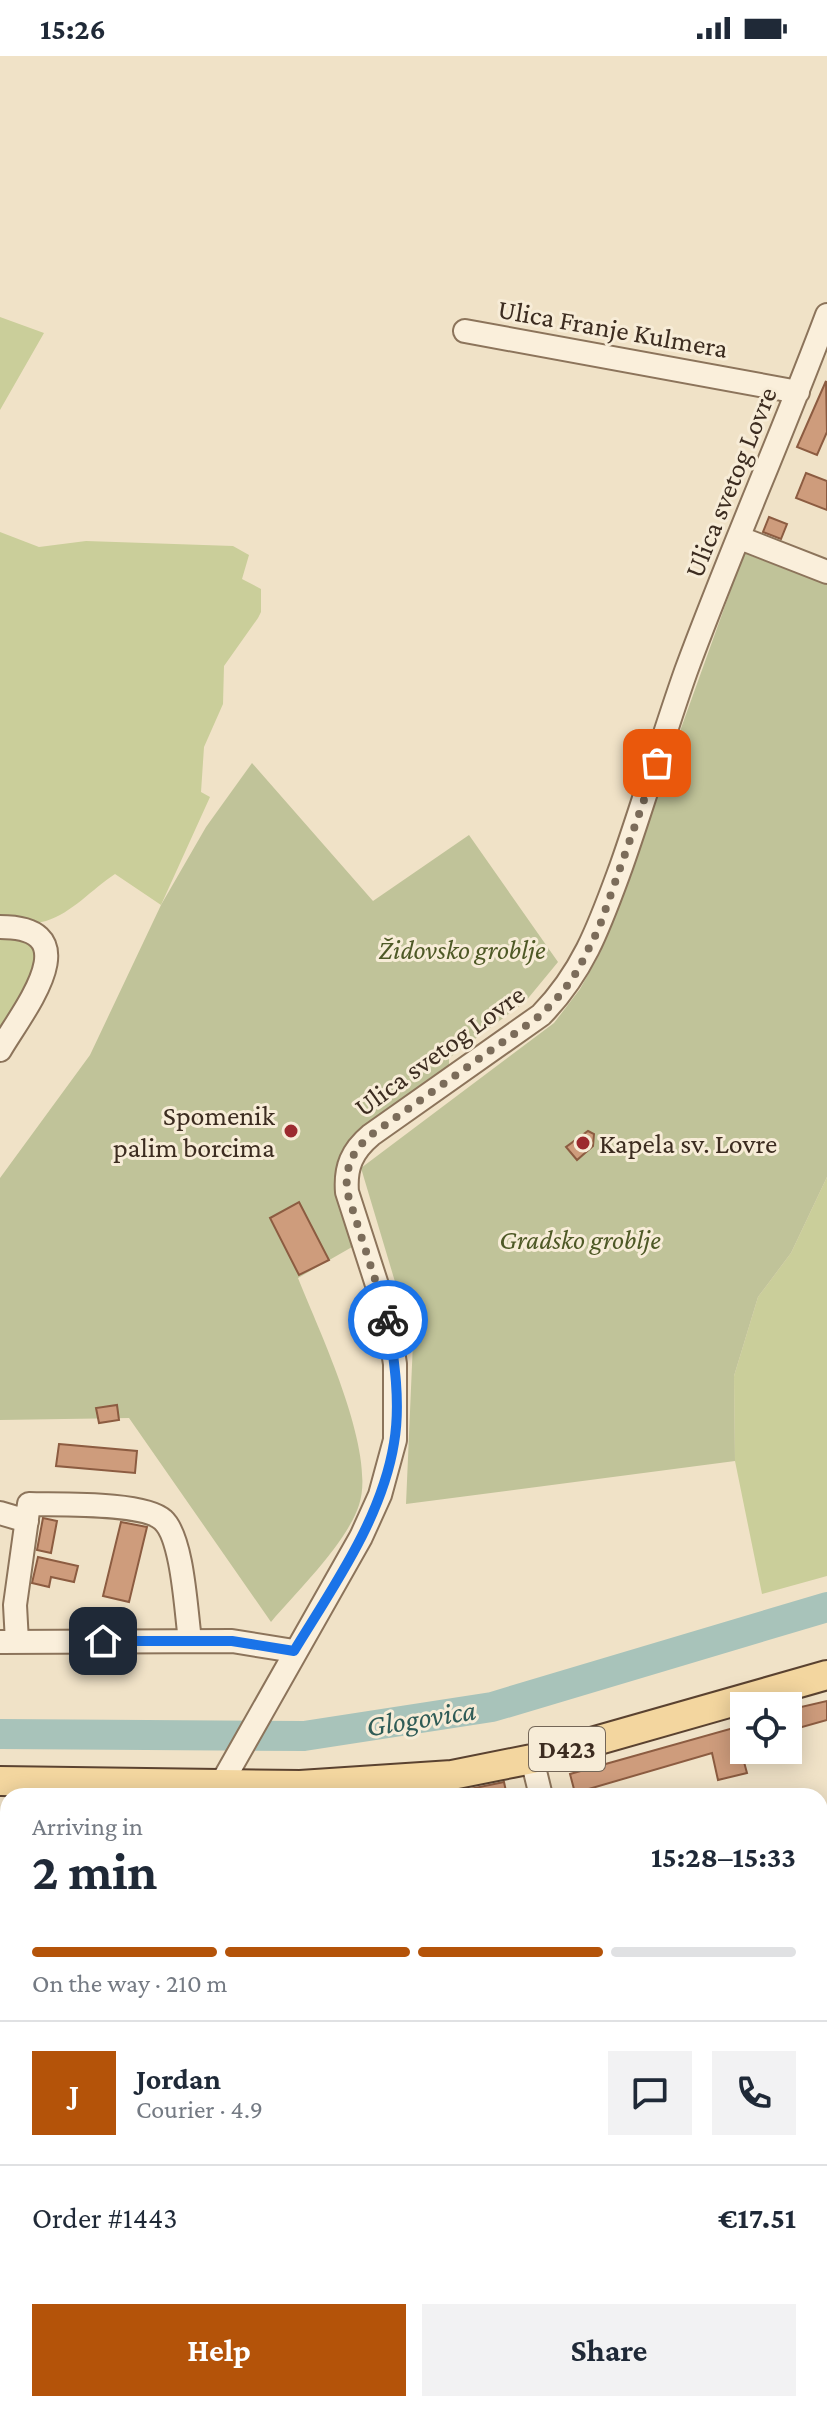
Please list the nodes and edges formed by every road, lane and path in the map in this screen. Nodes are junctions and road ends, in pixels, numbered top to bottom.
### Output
1 (827, 315) edge
2 (465, 331) dead end
3 (798, 392) junction
4 (740, 538) junction
5 (827, 572) edge
6 (0, 927) edge
7 (0, 1050) edge
8 (0, 1513) edge
9 (27, 1521) junction
10 (190, 1640) junction
11 (9, 1642) edge
12 (294, 1651) junction
13 (827, 1675) edge
14 (532, 1759) junction
15 (0, 1781) edge
16 (222, 1782) edge
17 (338, 1788) edge
18 (364, 1788) edge
19 (539, 1788) edge

1 - 3 street, Ulica svetog Lovre
2 - 3 street, Ulica Franje Kulmera
3 - 4 street, Ulica svetog Lovre
4 - 5 street
4 - 12 street, Ulica svetog Lovre
6 - 7 street
8 - 9 street
9 - 10 street
9 - 11 street
10 - 11 street
10 - 12 street
12 - 16 street, Ulica svetog Lovre
13 - 14 main road, D423
14 - 18 main road, D423
14 - 19 street
15 - 16 main road, D423
16 - 17 main road, D423

